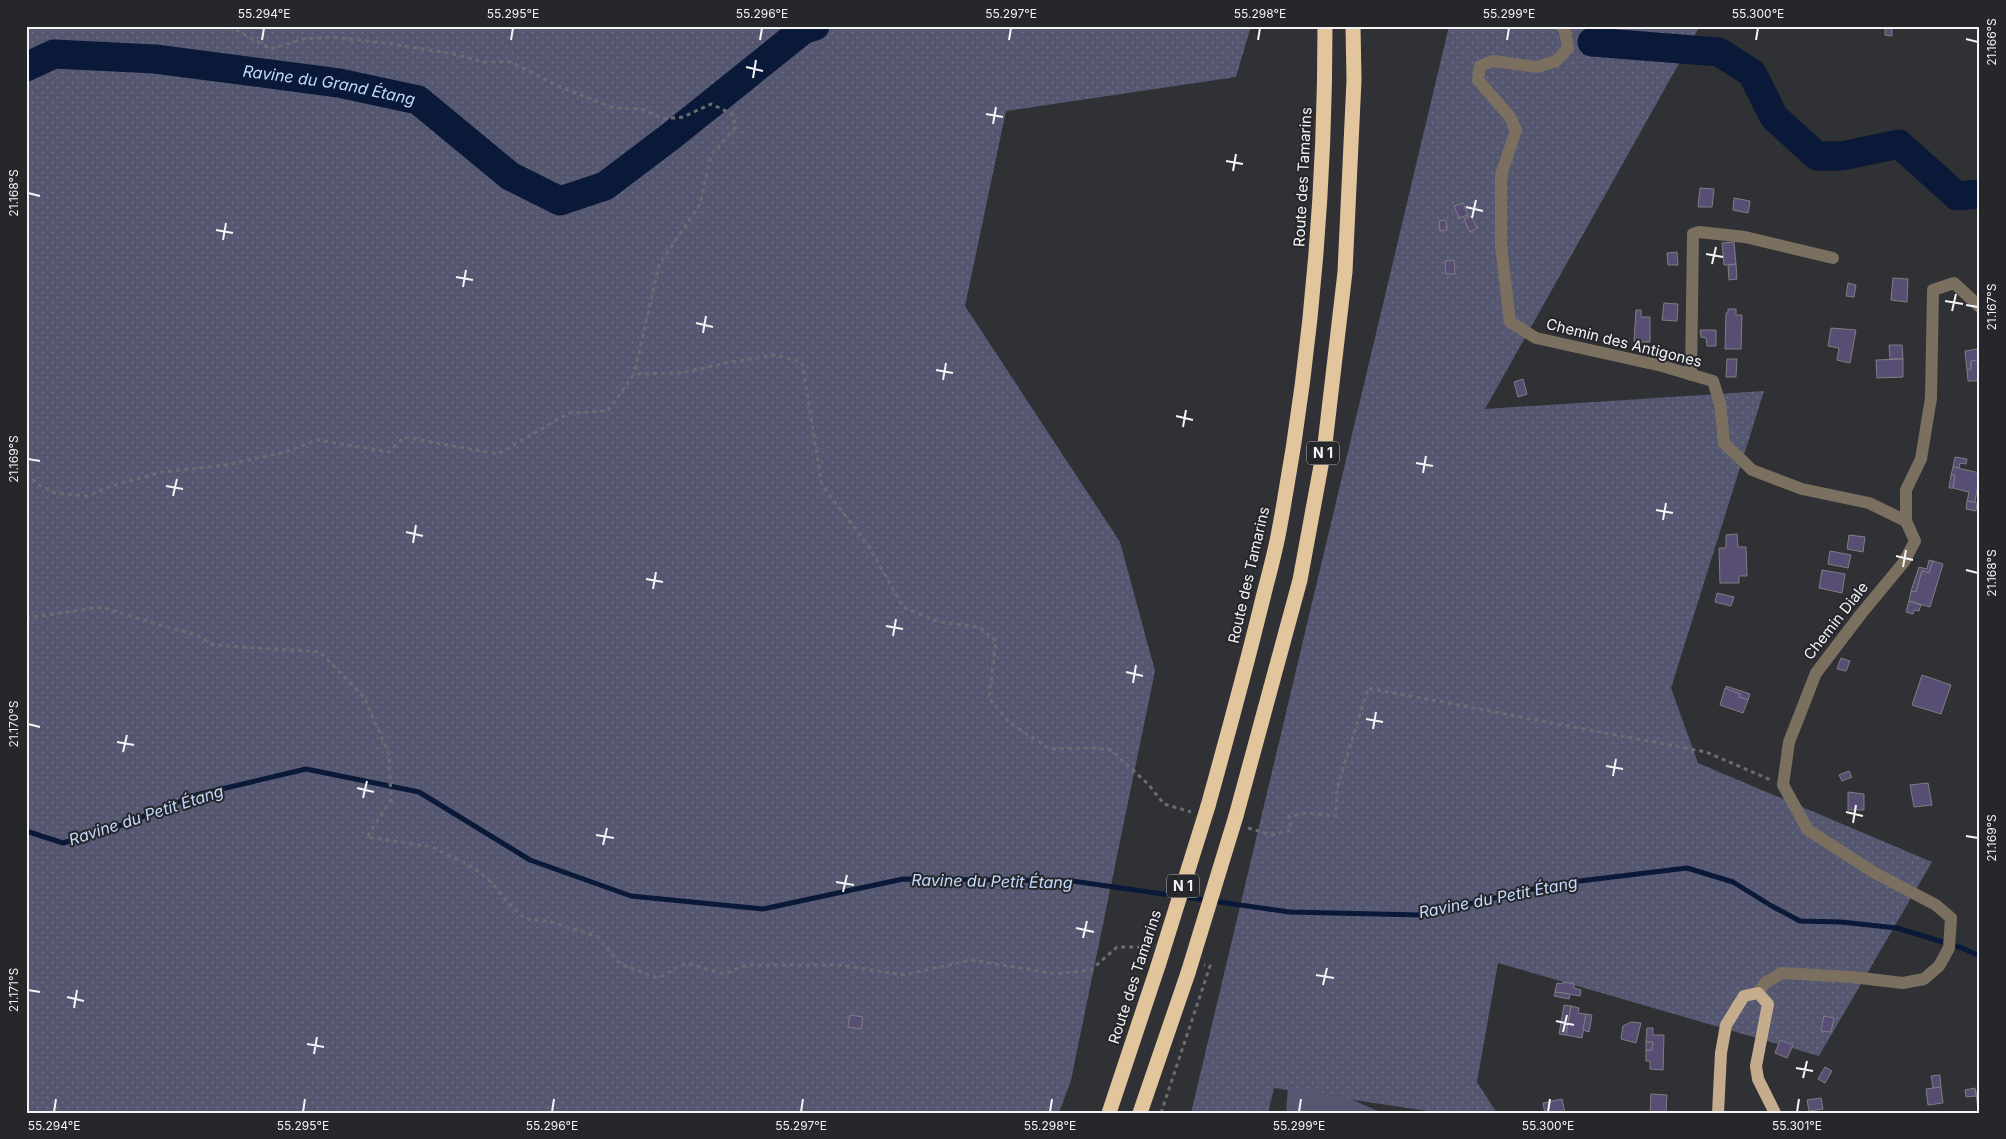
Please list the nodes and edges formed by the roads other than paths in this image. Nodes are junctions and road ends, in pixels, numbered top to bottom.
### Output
1 (1326, 26) edge
2 (1354, 26) edge
3 (1561, 26) edge
4 (1833, 258) dead end
5 (1980, 307) edge
6 (1691, 375) junction
7 (1906, 521) junction
8 (1758, 993) junction
9 (1110, 1113) edge
10 (1140, 1113) edge
11 (1718, 1113) edge
12 (1775, 1113) edge

1 - 9 highway, Route des Tamarins / N 1, bridge
2 - 10 highway, N 1, bridge
3 - 6 street, Chemin des Antigones
4 - 6 street
5 - 7 street, Chemin Diale
6 - 7 street, Chemin des Antigones
7 - 8 street, Chemin Diale
8 - 11 main road
8 - 12 main road

